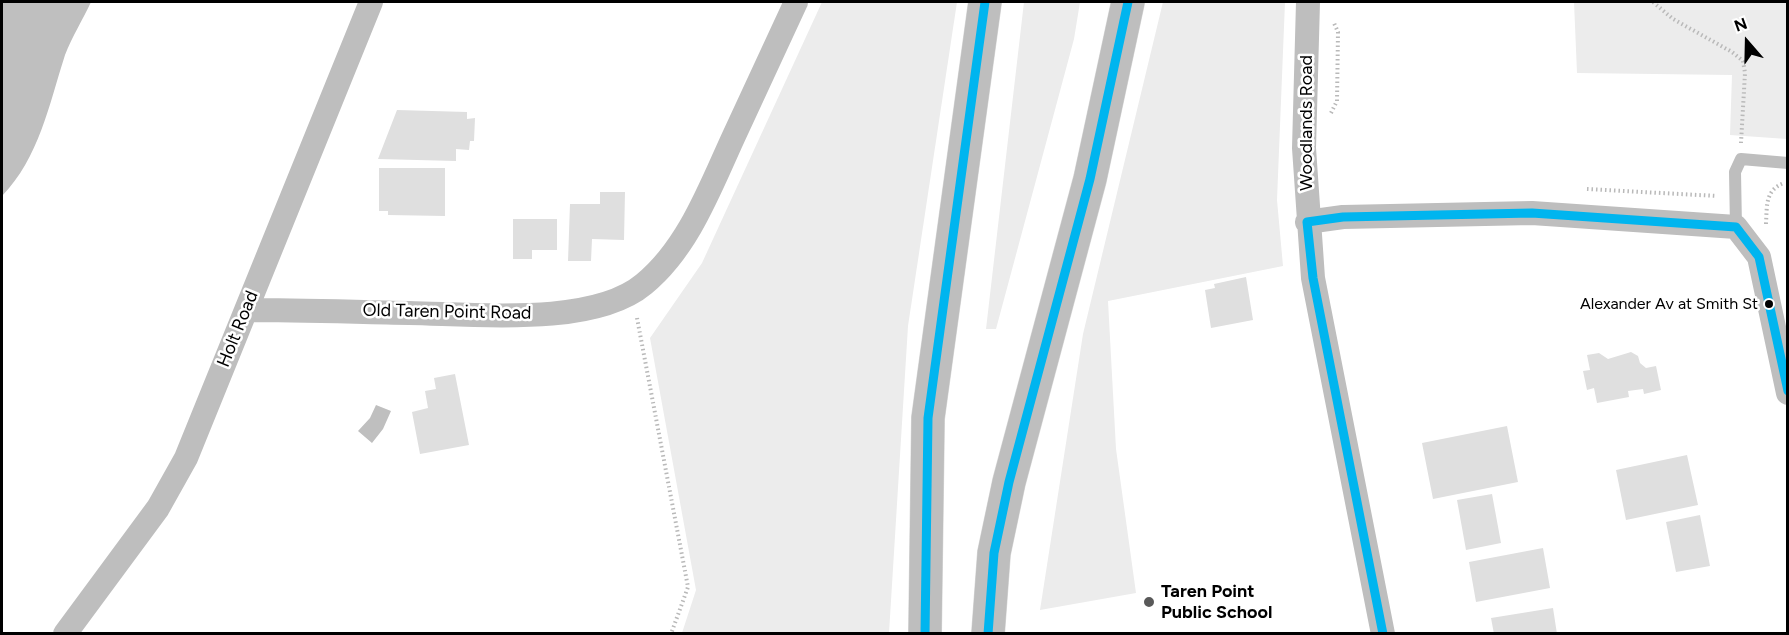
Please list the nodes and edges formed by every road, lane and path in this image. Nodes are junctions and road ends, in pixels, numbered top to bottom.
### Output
1 (371, 2) edge
2 (796, 2) edge
3 (985, 2) edge
4 (1128, 2) edge
5 (1308, 2) edge
6 (1653, 2) edge
7 (1741, 159) junction
8 (1788, 163) edge
9 (1788, 182) edge
10 (1307, 222) junction
11 (1736, 227) junction
12 (1759, 257) junction
13 (634, 291) junction
14 (246, 309) junction
15 (1788, 393) edge
16 (65, 633) edge
17 (671, 633) edge
18 (925, 633) edge
19 (988, 633) edge
20 (1383, 633) edge

1 - 14 street, Holt Road
2 - 13 street, Old Taren Point Road
3 - 18 main road
4 - 19 main road
5 - 10 street, Woodlands Road
6 - 7 path
7 - 8 lane
7 - 11 lane
9 - 12 path
10 - 11 street
10 - 20 street, Woodlands Road
11 - 12 street
12 - 15 street
13 - 14 street, Old Taren Point Road
13 - 17 path
14 - 16 street, Holt Road

